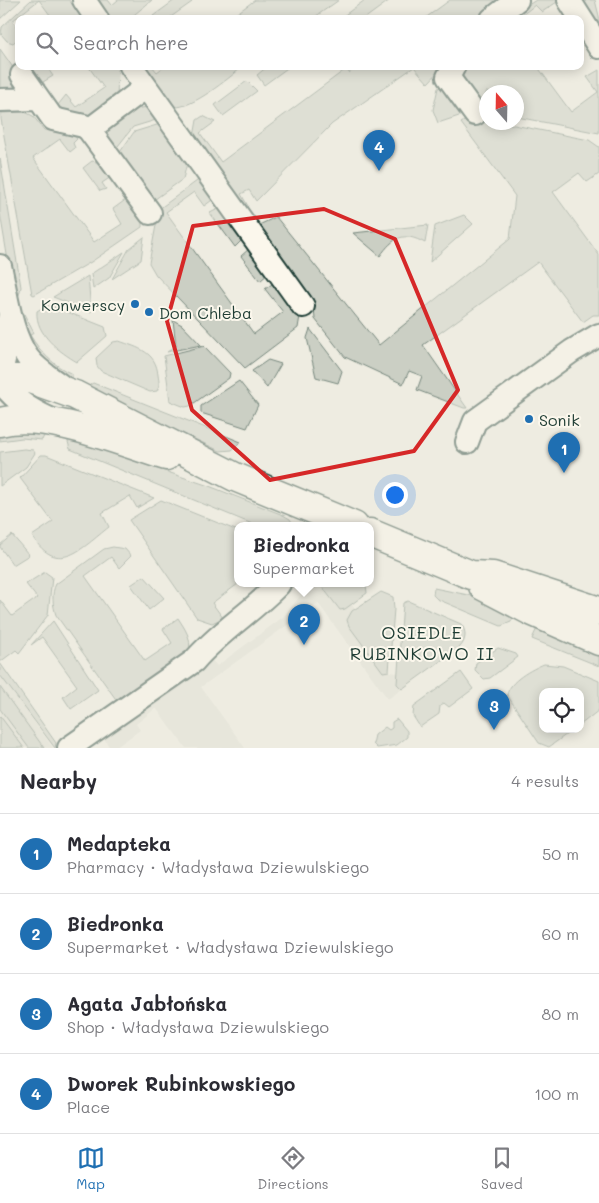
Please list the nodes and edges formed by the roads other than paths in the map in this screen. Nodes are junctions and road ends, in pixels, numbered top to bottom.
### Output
1 (84, 0) edge
2 (517, 0) edge
3 (569, 0) edge
4 (94, 15) edge
5 (497, 15) edge
6 (579, 15) edge
7 (584, 24) edge
8 (599, 47) edge
9 (134, 70) edge
10 (452, 70) edge
11 (22, 75) dead end
12 (146, 87) junction
13 (38, 99) junction
14 (0, 100) edge
15 (475, 114) dead end
16 (89, 130) junction
17 (150, 213) dead end
18 (0, 266) edge
19 (9, 306) junction
20 (303, 306) dead end
21 (599, 334) edge
22 (0, 379) edge
23 (75, 395) junction
24 (0, 422) edge
25 (62, 424) junction
26 (467, 442) dead end
27 (235, 477) junction
28 (314, 519) edge
29 (331, 522) edge
30 (374, 535) edge
31 (471, 575) junction
32 (275, 587) edge
33 (599, 611) edge
34 (599, 641) edge
35 (69, 748) edge

1 - 4 street
2 - 5 street
3 - 6 street
7 - 8 street
9 - 12 street
10 - 15 street
11 - 13 street
12 - 16 street
12 - 20 street
13 - 14 street
13 - 16 street
16 - 17 street
18 - 19 street
19 - 22 street
19 - 23 street
21 - 26 street
22 - 23 street
22 - 25 street
23 - 27 street
24 - 25 street
25 - 27 street
27 - 28 street
28 - 29 street
30 - 31 street
31 - 33 street
31 - 34 street
32 - 35 street

